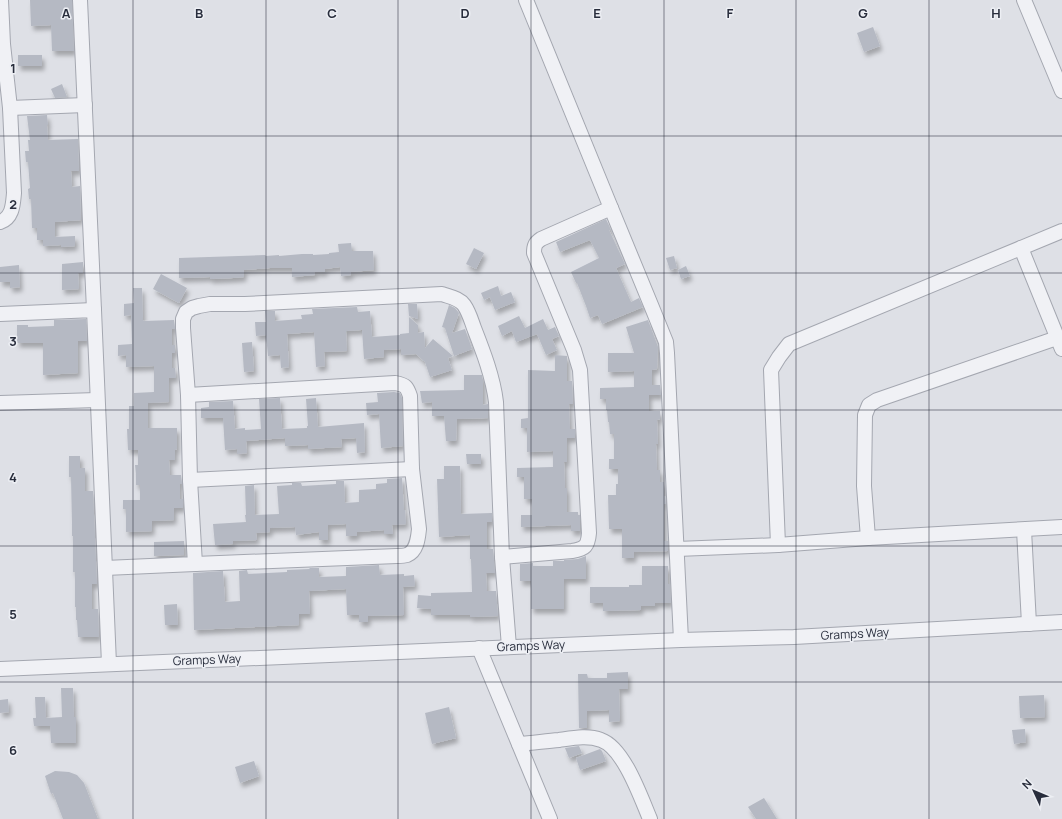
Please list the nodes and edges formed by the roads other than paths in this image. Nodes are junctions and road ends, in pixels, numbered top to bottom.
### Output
1 (1, 0) edge
2 (80, 0) edge
3 (526, 0) edge
4 (1024, 0) edge
5 (1, 44) edge
6 (1062, 91) edge
7 (85, 105) junction
8 (10, 108) junction
9 (611, 208) junction
10 (0, 222) edge
11 (1062, 231) edge
12 (1021, 248) junction
13 (94, 310) junction
14 (0, 314) edge
15 (1060, 344) edge
16 (188, 395) junction
17 (98, 400) junction
18 (0, 403) edge
19 (412, 469) junction
20 (190, 480) junction
21 (1062, 528) edge
22 (1024, 530) junction
23 (868, 538) junction
24 (778, 545) junction
25 (677, 549) junction
26 (502, 557) junction
27 (195, 564) junction
28 (105, 568) junction
29 (1062, 622) edge
30 (1028, 624) junction
31 (681, 640) junction
32 (509, 647) junction
33 (479, 648) junction
34 (109, 664) junction
35 (0, 669) edge
36 (520, 744) junction
37 (550, 819) edge
38 (650, 819) edge

1 - 5 street
2 - 7 street
3 - 9 street
4 - 6 street
5 - 8 street
7 - 8 street
7 - 13 street
8 - 10 street
9 - 25 street
9 - 26 street
11 - 12 street
12 - 15 street
12 - 24 street
13 - 14 street
13 - 17 street
15 - 23 street
16 - 19 street
16 - 20 street
16 - 26 street
17 - 18 street
17 - 28 street
19 - 20 street
19 - 27 street
20 - 27 street
21 - 22 street
22 - 23 street
22 - 30 street
23 - 24 street
24 - 25 street
25 - 31 street
26 - 32 street
27 - 28 street
28 - 34 street
29 - 30 street, Gramps Way
30 - 31 street, Gramps Way
31 - 32 street, Gramps Way
32 - 33 street, Gramps Way
33 - 34 street, Gramps Way
33 - 36 street
34 - 35 street, Gramps Way
36 - 37 street
36 - 38 street

